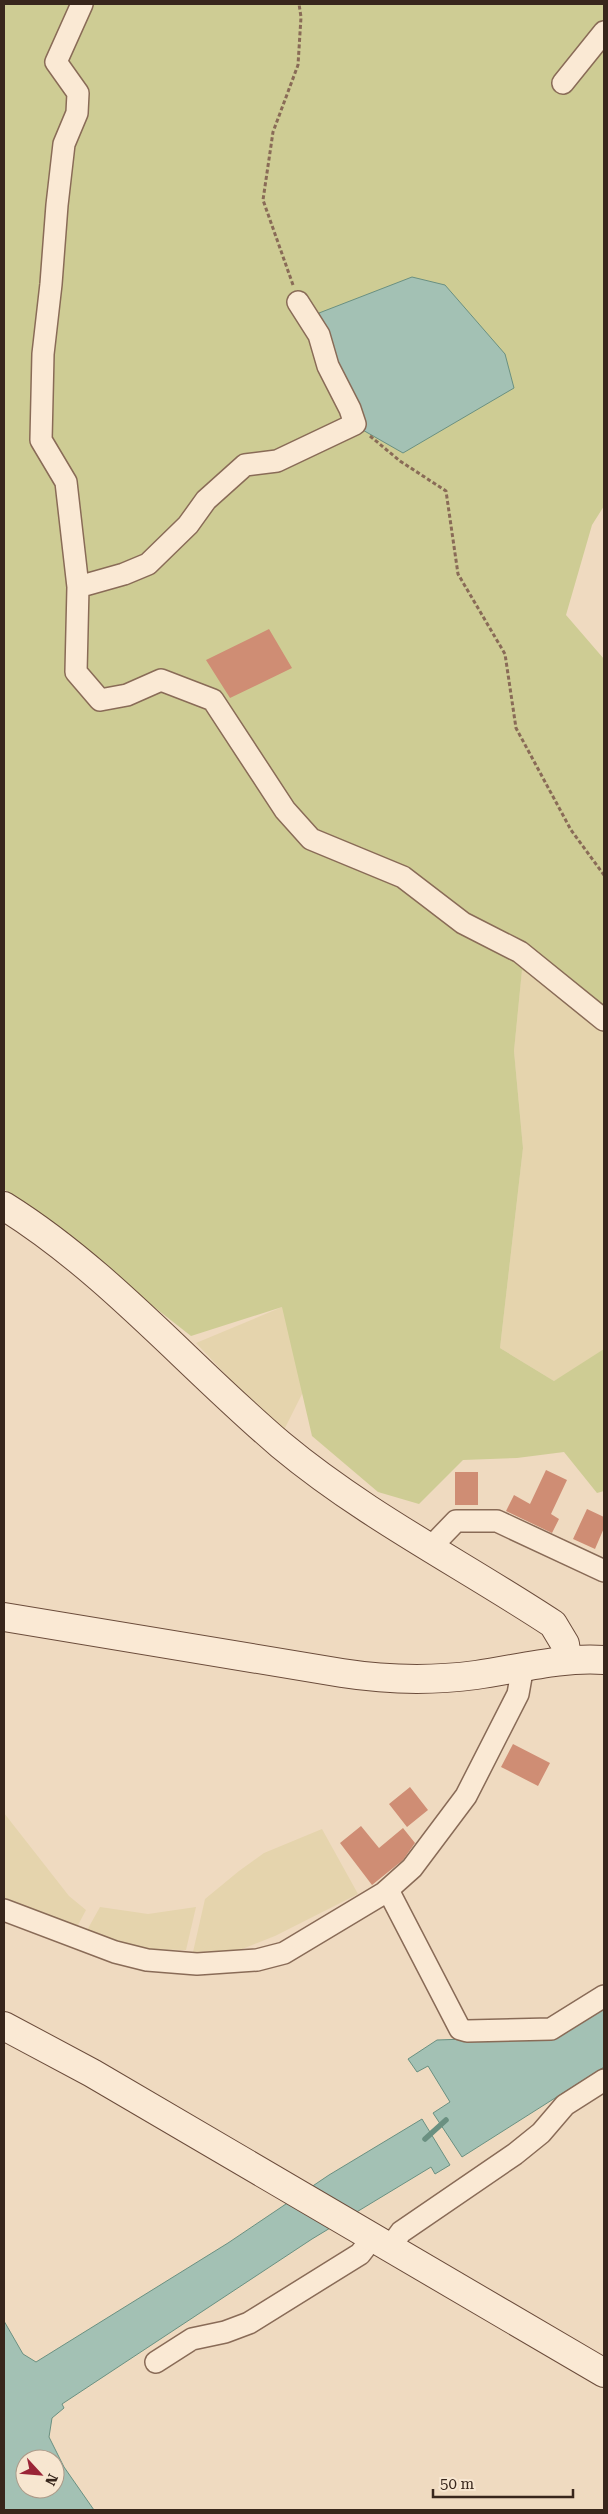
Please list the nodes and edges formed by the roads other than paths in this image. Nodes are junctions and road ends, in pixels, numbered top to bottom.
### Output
1 (82, 4) edge
2 (604, 32) edge
3 (563, 82) dead end
4 (298, 302) road end
5 (78, 587) junction
6 (604, 1020) edge
7 (4, 1206) edge
8 (430, 1548) junction
9 (604, 1571) edge
10 (4, 1617) edge
11 (567, 1660) junction
12 (604, 1660) edge
13 (523, 1666) junction
14 (388, 1890) junction
15 (4, 1910) edge
16 (604, 1996) edge
17 (4, 2026) edge
18 (604, 2080) edge
19 (375, 2238) junction
20 (156, 2362) dead end
21 (604, 2373) edge

1 - 5 street
2 - 3 street
4 - 5 street
5 - 6 street
7 - 8 street
8 - 9 street
8 - 11 street
10 - 13 street
11 - 12 street
11 - 13 street
13 - 14 street
14 - 15 street
14 - 16 street
17 - 19 street
18 - 19 street
19 - 20 street
19 - 21 street

